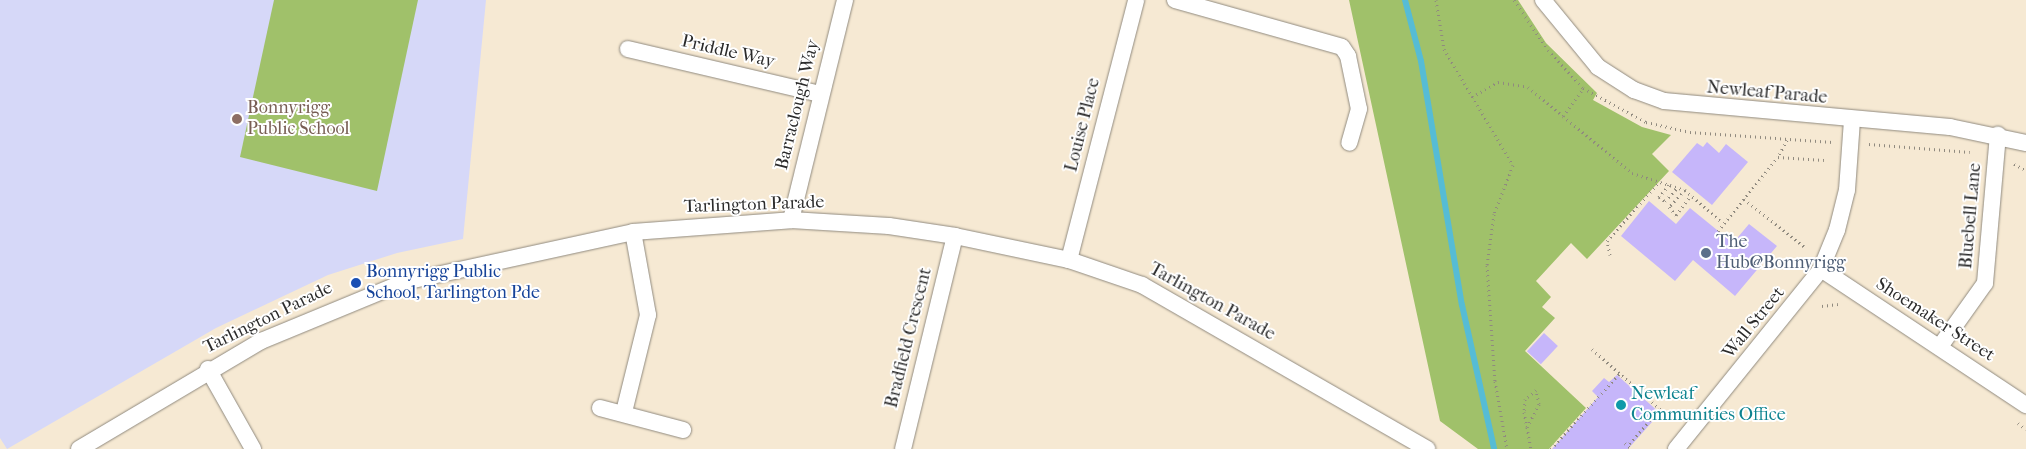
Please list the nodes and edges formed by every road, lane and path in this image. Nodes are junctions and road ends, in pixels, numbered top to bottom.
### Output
1 (845, 0) edge
2 (1136, 0) edge
3 (1175, 0) edge
4 (1436, 0) edge
5 (1543, 0) edge
6 (628, 49) dead end
7 (1583, 88) dead end
8 (820, 94) junction
9 (1472, 97) junction
10 (1563, 116) junction
11 (1852, 121) junction
12 (1998, 135) junction
13 (1787, 140) dead end
14 (1349, 143) dead end
15 (1885, 144) dead end
16 (2026, 144) edge
17 (1976, 153) dead end
18 (1778, 157) junction
19 (1824, 160) dead end
20 (1660, 181) junction
21 (1670, 185) junction
22 (1678, 187) junction
23 (1685, 190) junction
24 (1691, 196) junction
25 (1744, 198) junction
26 (791, 220) junction
27 (1723, 223) junction
28 (1718, 231) dead end
29 (632, 232) junction
30 (955, 236) junction
31 (1806, 248) dead end
32 (1610, 255) dead end
33 (1069, 260) junction
34 (1821, 269) junction
35 (1941, 345) junction
36 (1592, 349) dead end
37 (208, 369) junction
38 (1620, 373) junction
39 (2026, 405) edge
40 (600, 408) dead end
41 (624, 412) junction
42 (1527, 427) junction
43 (682, 430) dead end
44 (79, 449) edge
45 (253, 449) edge
46 (903, 449) edge
47 (1426, 449) edge
48 (1507, 449) edge
49 (1531, 449) edge
50 (1551, 449) edge
51 (1632, 449) edge
52 (1676, 449) edge

1 - 8 street, Barraclough Way
2 - 33 street, Louise Place
3 - 14 street
4 - 9 path
5 - 11 street, Newleaf Parade
6 - 8 street, Priddle Way
7 - 10 path
8 - 26 street, Barraclough Way
9 - 10 path
9 - 48 path
10 - 20 path
11 - 12 street, Newleaf Parade
11 - 34 street, Wall Street
12 - 16 street, Newleaf Parade
12 - 35 street, Bluebell Lane
13 - 18 path
15 - 17 path
18 - 19 path
18 - 25 path
20 - 21 path
20 - 32 path
21 - 22 path
21 - 22 path
22 - 23 path
23 - 24 path
23 - 24 path
24 - 27 path
25 - 27 path
25 - 31 path
26 - 29 street, Tarlington Parade
26 - 30 street, Tarlington Parade
27 - 28 path
29 - 37 street, Tarlington Parade
29 - 41 street
30 - 33 street, Tarlington Parade
30 - 46 street, Bradfield Crescent
33 - 47 street, Tarlington Parade
34 - 35 street, Shoemaker Street
34 - 52 street, Wall Street
35 - 39 street, Shoemaker Street
36 - 38 path
37 - 44 street, Tarlington Parade
37 - 45 street
38 - 50 path
38 - 51 path
40 - 41 street
41 - 43 street
42 - 42 path
42 - 49 path

